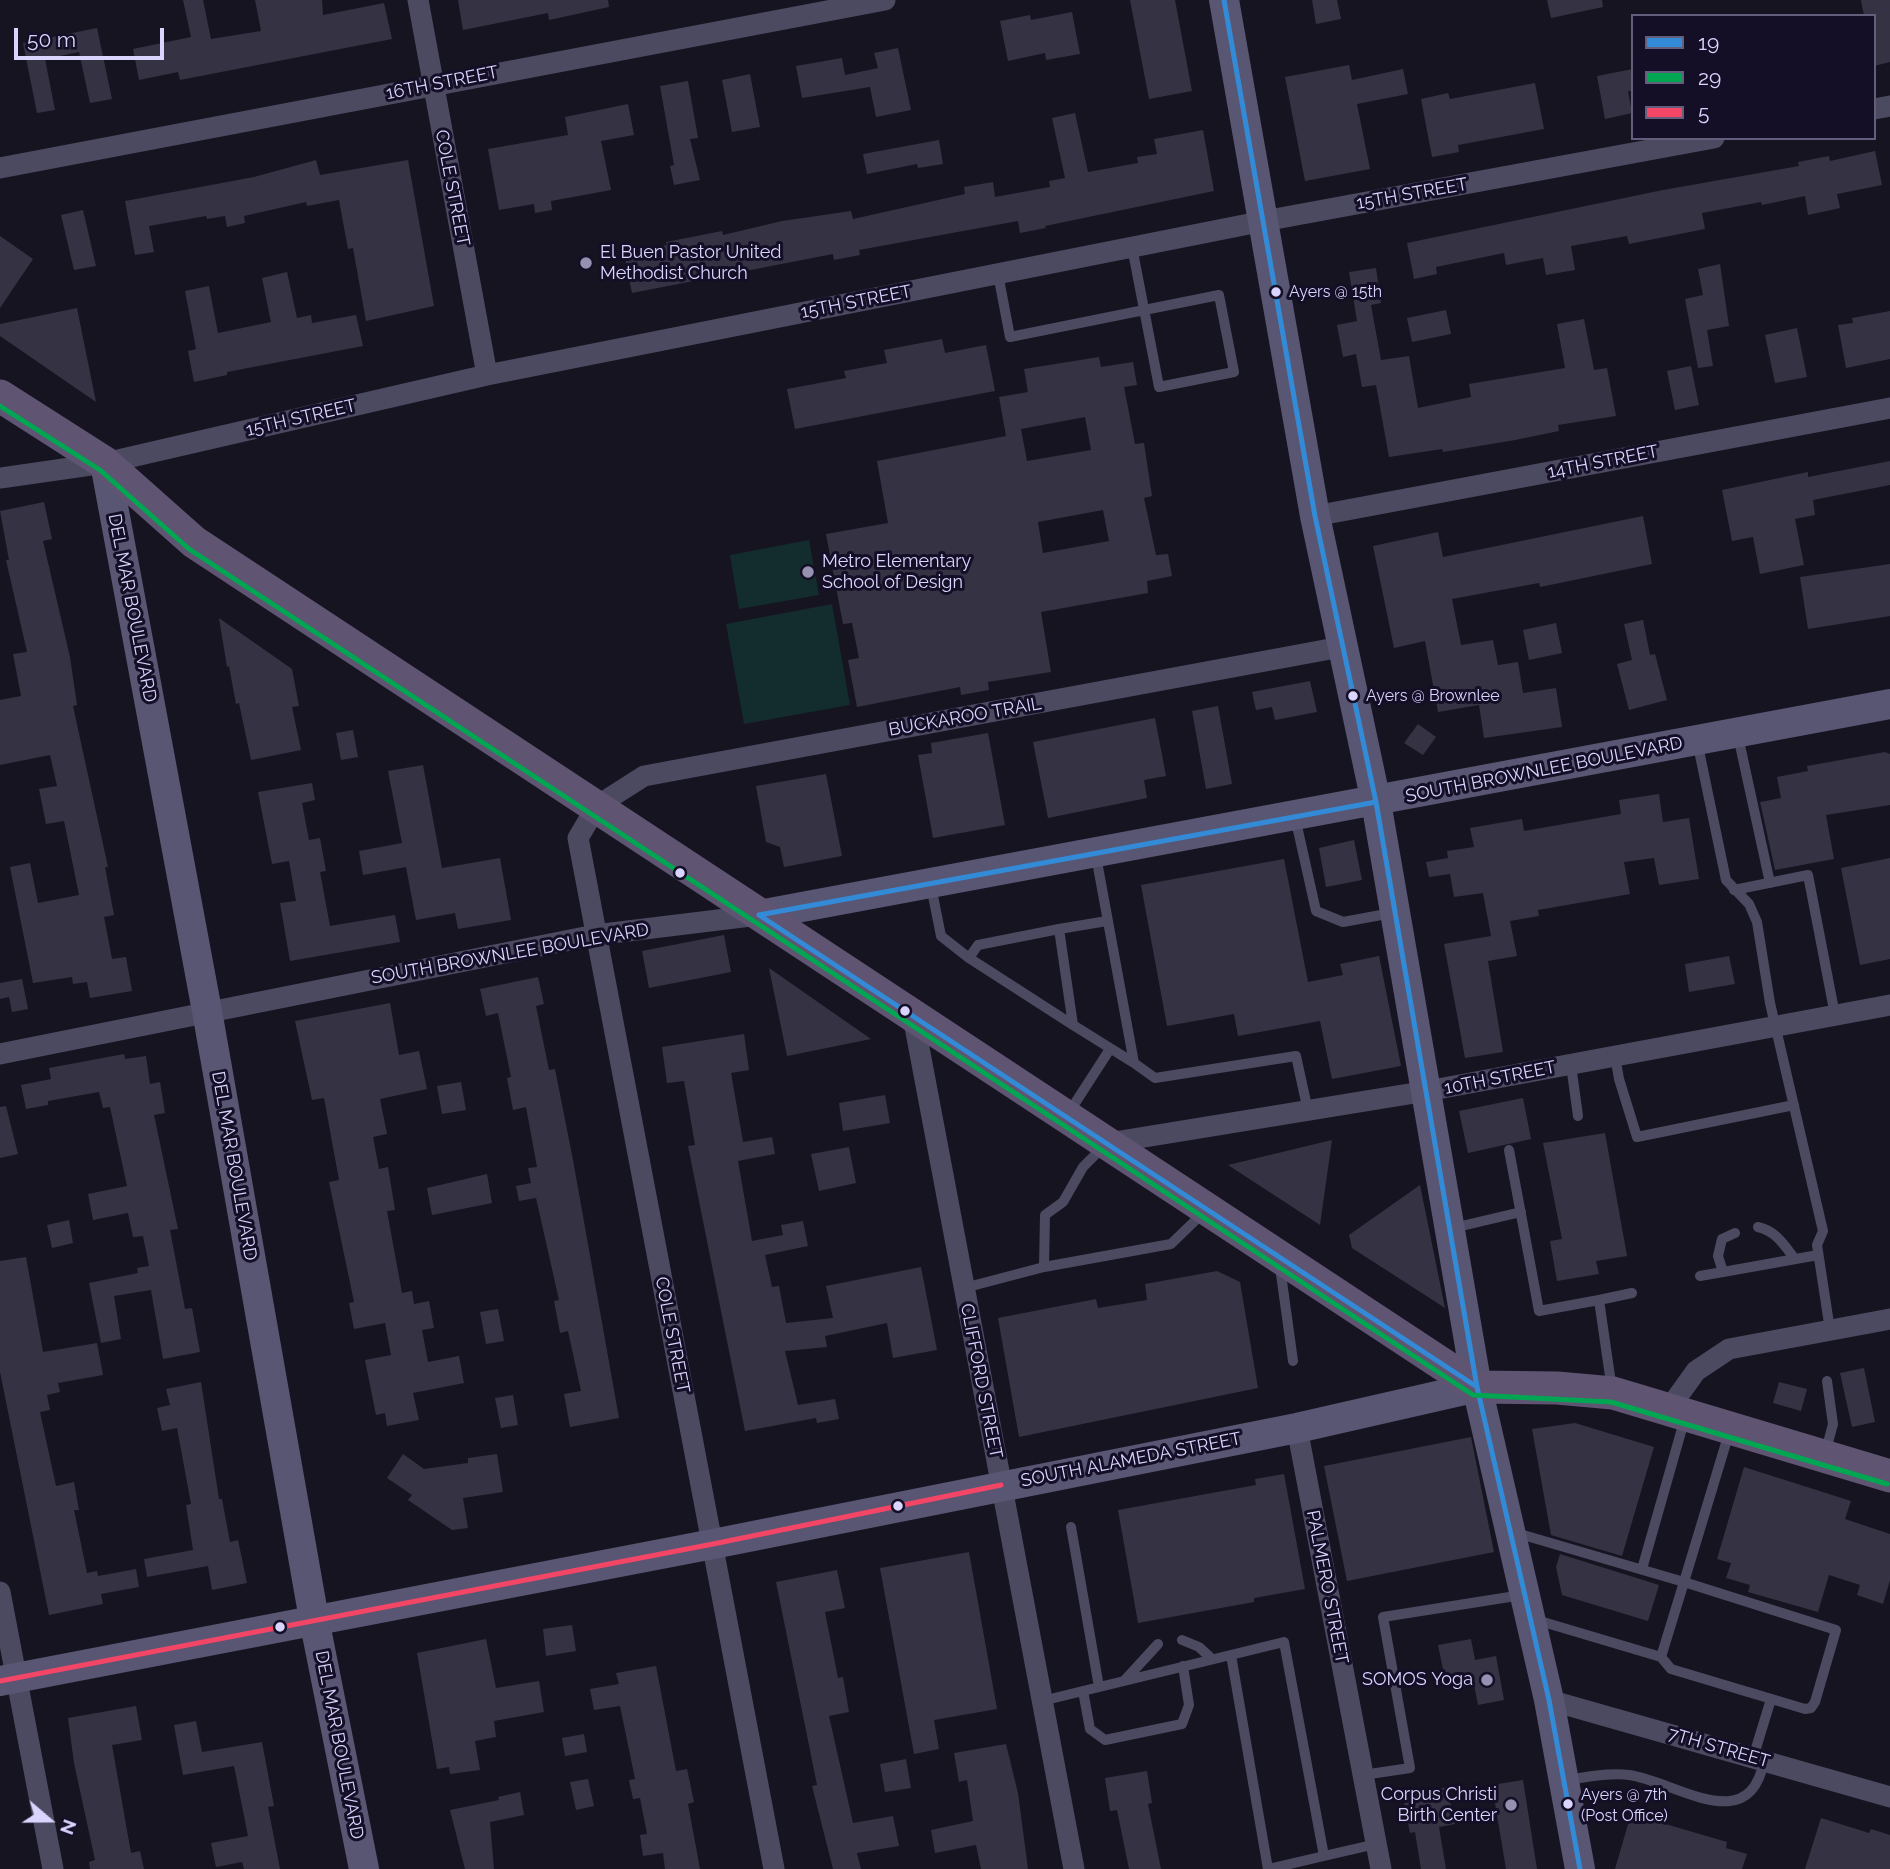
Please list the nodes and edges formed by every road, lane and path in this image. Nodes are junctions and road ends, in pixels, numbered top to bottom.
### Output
1 (418, 0) edge
2 (885, 0) edge
3 (1224, 0) edge
4 (433, 85) junction
5 (1703, 140) edge
6 (0, 168) edge
7 (1264, 221) junction
8 (1132, 247) junction
9 (998, 274) junction
10 (1145, 310) junction
11 (487, 375) junction
12 (0, 396) edge
13 (1890, 408) edge
14 (105, 463) junction
15 (0, 478) edge
16 (1315, 516) junction
17 (1341, 647) junction
18 (1890, 704) edge
19 (1738, 733) junction
20 (1697, 741) junction
21 (1376, 802) junction
22 (597, 806) junction
23 (1295, 817) junction
24 (1095, 853) junction
25 (930, 883) junction
26 (1770, 883) junction
27 (1734, 890) junction
28 (1395, 912) junction
29 (759, 915) junction
30 (1107, 921) junction
31 (1059, 929) junction
32 (595, 935) junction
33 (969, 958) junction
34 (1890, 1005) edge
35 (207, 1011) junction
36 (1835, 1015) junction
37 (913, 1016) junction
38 (1073, 1025) junction
39 (1777, 1026) junction
40 (1110, 1049) junction
41 (0, 1054) edge
42 (1615, 1056) junction
43 (1135, 1063) junction
44 (1571, 1065) junction
45 (1427, 1091) junction
46 (1794, 1105) junction
47 (1308, 1111) junction
48 (1578, 1115) dead end
49 (1067, 1116) junction
50 (1108, 1143) junction
51 (1509, 1150) dead end
52 (1207, 1209) junction
53 (1521, 1212) junction
54 (1758, 1227) dead end
55 (1450, 1228) junction
56 (1735, 1233) dead end
57 (1818, 1255) junction
58 (1279, 1258) junction
59 (1795, 1259) junction
60 (1044, 1266) junction
61 (1723, 1272) junction
62 (1700, 1276) dead end
63 (964, 1288) junction
64 (1632, 1293) dead end
65 (1599, 1300) junction
66 (1890, 1319) edge
67 (1830, 1330) junction
68 (1293, 1361) dead end
69 (1827, 1381) dead end
70 (1477, 1387) junction
71 (1613, 1393) junction
72 (1677, 1412) junction
73 (1297, 1428) junction
74 (1730, 1428) junction
75 (1824, 1457) junction
76 (1890, 1476) edge
77 (1001, 1485) junction
78 (1071, 1527) dead end
79 (1510, 1531) junction
80 (713, 1545) junction
81 (1642, 1569) junction
82 (1685, 1582) junction
83 (0, 1592) edge
84 (1527, 1606) junction
85 (314, 1619) junction
86 (1182, 1640) dead end
87 (1158, 1644) dead end
88 (1231, 1655) junction
89 (1661, 1657) junction
90 (1212, 1659) junction
91 (1183, 1666) junction
92 (8, 1680) edge
93 (1125, 1680) junction
94 (1100, 1687) junction
95 (1083, 1690) junction
96 (1771, 1699) junction
97 (1549, 1700) junction
98 (1042, 1701) junction
99 (1758, 1760) junction
100 (1363, 1775) junction
101 (1564, 1780) junction
102 (1890, 1797) edge
103 (1376, 1844) junction
104 (1324, 1856) junction
105 (53, 1869) edge
106 (364, 1869) edge
107 (774, 1869) edge
108 (1074, 1869) edge
109 (1381, 1869) edge
110 (1580, 1869) edge

1 - 4 street, COLE STREET
2 - 4 street, 16TH STREET
3 - 7 main road
4 - 6 street, 16TH STREET
4 - 11 street, COLE STREET
5 - 7 street, 15TH STREET
7 - 8 street, 15TH STREET
7 - 16 main road
8 - 9 street, 15TH STREET
8 - 10 lane
9 - 10 lane
9 - 11 street, 15TH STREET
10 - 10 lane
11 - 14 street, 15TH STREET
12 - 14 main road
13 - 16 street, 14TH STREET
14 - 15 street, 15TH STREET
14 - 22 main road
14 - 35 main road, DEL MAR BOULEVARD
16 - 17 main road
17 - 21 main road
17 - 22 street, BUCKAROO TRAIL
18 - 19 main road, SOUTH BROWNLEE BOULEVARD
19 - 20 main road, SOUTH BROWNLEE BOULEVARD
19 - 26 lane
20 - 21 main road, SOUTH BROWNLEE BOULEVARD
20 - 27 lane
21 - 23 main road, SOUTH BROWNLEE BOULEVARD
21 - 28 main road
22 - 29 main road
22 - 32 street, COLE STREET
23 - 24 main road, SOUTH BROWNLEE BOULEVARD
23 - 28 lane
24 - 25 main road, SOUTH BROWNLEE BOULEVARD
24 - 30 lane
25 - 29 main road, SOUTH BROWNLEE BOULEVARD
25 - 33 lane
26 - 27 lane
26 - 36 lane
27 - 39 lane
28 - 45 main road
29 - 32 street, SOUTH BROWNLEE BOULEVARD
29 - 37 main road
30 - 31 lane
30 - 43 lane
31 - 33 lane
31 - 38 lane
32 - 35 street, SOUTH BROWNLEE BOULEVARD
32 - 80 street, COLE STREET
33 - 38 lane
34 - 36 street, 10TH STREET
35 - 41 street, SOUTH BROWNLEE BOULEVARD
35 - 85 main road, DEL MAR BOULEVARD
36 - 39 street, 10TH STREET
37 - 49 main road
37 - 63 street, CLIFFORD STREET
38 - 40 lane
39 - 42 street, 10TH STREET
39 - 46 lane
40 - 43 lane
40 - 49 lane
42 - 44 street, 10TH STREET
42 - 46 lane
43 - 47 lane
44 - 45 street, 10TH STREET
44 - 48 lane
45 - 47 street, 10TH STREET
45 - 55 main road
46 - 57 lane
47 - 50 street, 10TH STREET
49 - 50 main road
50 - 52 main road
50 - 60 lane
51 - 53 lane
52 - 58 main road
52 - 60 lane
53 - 55 lane
53 - 65 lane
54 - 59 lane
55 - 70 main road
56 - 61 lane
57 - 59 lane
57 - 67 lane
58 - 68 lane
58 - 70 main road
59 - 61 lane
60 - 63 lane
61 - 62 lane
63 - 77 street, CLIFFORD STREET
64 - 65 lane
65 - 71 lane
66 - 67 street
67 - 72 street
69 - 75 lane
70 - 71 main road
70 - 73 main road, SOUTH ALAMEDA STREET
70 - 79 main road
71 - 72 main road
72 - 74 main road
72 - 81 lane
73 - 77 main road, SOUTH ALAMEDA STREET
73 - 100 street, PALMERO STREET
74 - 75 main road
74 - 82 lane
75 - 76 main road
77 - 80 main road, SOUTH ALAMEDA STREET
77 - 98 street, CLIFFORD STREET
78 - 94 lane
79 - 81 lane
79 - 84 main road
80 - 85 main road, SOUTH ALAMEDA STREET
80 - 107 street, COLE STREET
81 - 82 lane
82 - 89 lane
82 - 96 lane
83 - 92 street
84 - 89 lane
84 - 97 main road
84 - 100 lane
85 - 92 main road, SOUTH ALAMEDA STREET
85 - 106 main road, DEL MAR BOULEVARD
86 - 90 lane
87 - 93 lane
88 - 90 lane
88 - 104 lane
88 - 104 lane
89 - 96 lane
90 - 91 lane
91 - 93 lane
91 - 95 lane
92 - 105 street
93 - 94 lane
94 - 95 lane
95 - 98 lane
96 - 99 lane
97 - 99 street, 7TH STREET
97 - 101 main road
98 - 108 street, CLIFFORD STREET
99 - 101 lane
99 - 102 street, 7TH STREET
100 - 103 street, PALMERO STREET
101 - 110 main road
103 - 104 lane
103 - 109 street, PALMERO STREET

